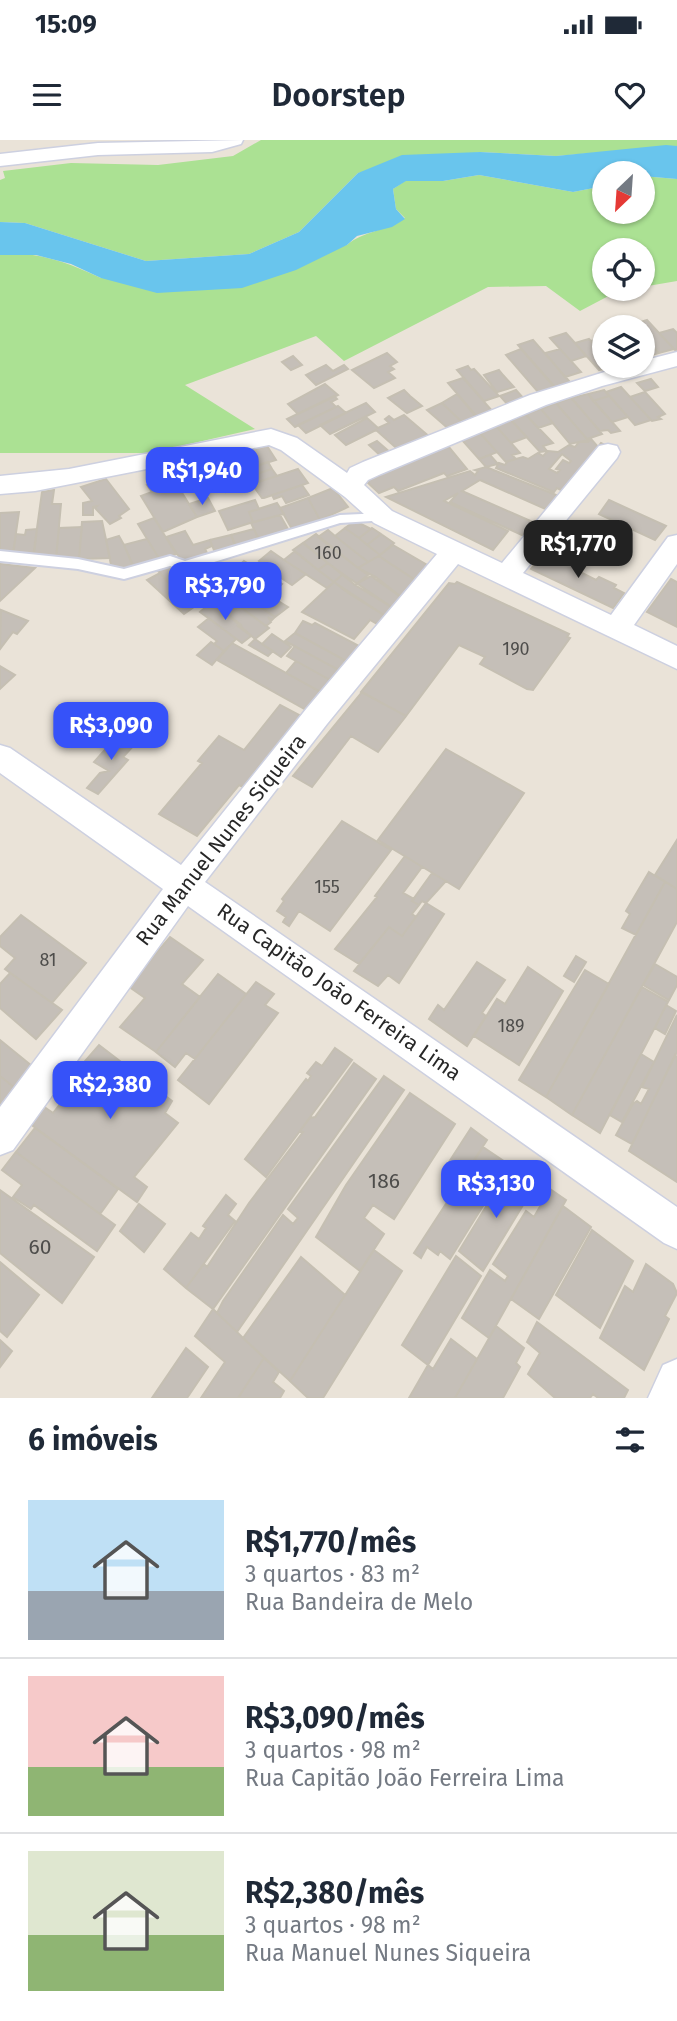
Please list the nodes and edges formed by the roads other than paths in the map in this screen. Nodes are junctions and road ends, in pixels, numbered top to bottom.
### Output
1 (34, 140) edge
2 (234, 140) edge
3 (0, 146) edge
4 (0, 160) edge
5 (677, 359) edge
6 (608, 452) dead end
7 (0, 485) edge
8 (354, 491) junction
9 (383, 517) junction
10 (677, 544) edge
11 (453, 552) junction
12 (0, 556) edge
13 (505, 577) junction
14 (616, 629) junction
15 (677, 658) edge
16 (0, 757) edge
17 (185, 884) junction
18 (0, 1137) edge
19 (677, 1230) edge
20 (677, 1379) edge
21 (668, 1398) edge

1 - 3 street
2 - 4 street
5 - 8 street
6 - 13 street
7 - 8 street
8 - 9 street
9 - 11 street
9 - 12 lane
10 - 14 street
11 - 13 street
11 - 17 street, Rua Manuel Nunes Siqueira
13 - 14 street
14 - 15 street
16 - 17 street, Rua Capitão João Ferreira Lima
17 - 18 street, Rua Manuel Nunes Siqueira
17 - 19 street, Rua Capitão João Ferreira Lima
20 - 21 street

